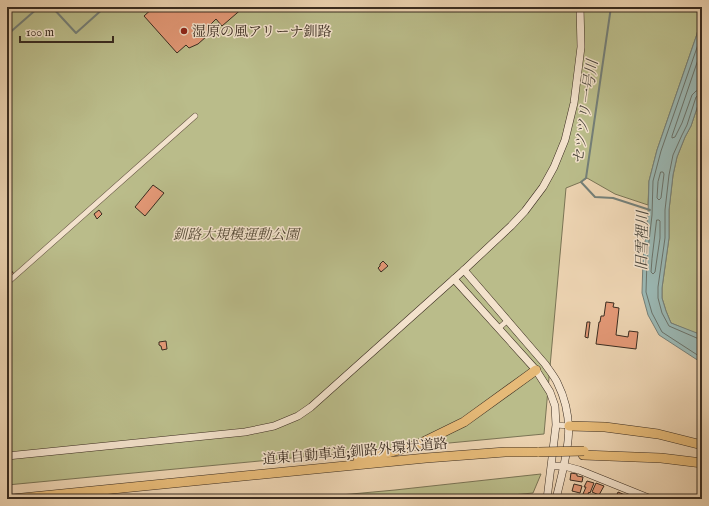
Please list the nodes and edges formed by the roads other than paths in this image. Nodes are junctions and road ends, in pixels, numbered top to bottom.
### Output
1 (580, 7) edge
2 (195, 116) dead end
3 (464, 270) junction
4 (454, 279) junction
5 (7, 284) edge
6 (508, 320) junction
7 (499, 328) junction
8 (531, 347) junction
9 (522, 355) junction
10 (545, 364) junction
11 (536, 370) junction
12 (556, 425) junction
13 (569, 426) junction
14 (702, 445) edge
15 (584, 453) junction
16 (539, 454) junction
17 (7, 456) edge
18 (702, 459) edge
19 (702, 463) edge
20 (552, 466) junction
21 (564, 466) junction
22 (305, 470) junction
23 (12, 499) edge
24 (64, 499) edge
25 (547, 499) edge
26 (556, 499) edge
27 (651, 499) edge

1 - 3 street
2 - 5 street
3 - 4 street
3 - 6 street
4 - 7 street
4 - 17 street
6 - 7 street
6 - 8 street
7 - 9 street
8 - 9 street
8 - 10 street
9 - 11 street
10 - 11 street
10 - 13 street
11 - 12 street
11 - 22 highway
12 - 13 street
12 - 20 street
13 - 14 highway
13 - 21 street
15 - 16 highway, 道東自動車道;釧路外環状道路
15 - 18 highway, 道東自動車道;釧路外環状道路
15 - 19 highway, 道東自動車道;釧路外環状道路
16 - 22 highway, 道東自動車道;釧路外環状道路
16 - 24 highway, 道東自動車道;釧路外環状道路
20 - 21 street
20 - 25 street
21 - 26 street
21 - 27 street
22 - 23 highway, 道東自動車道;釧路外環状道路

